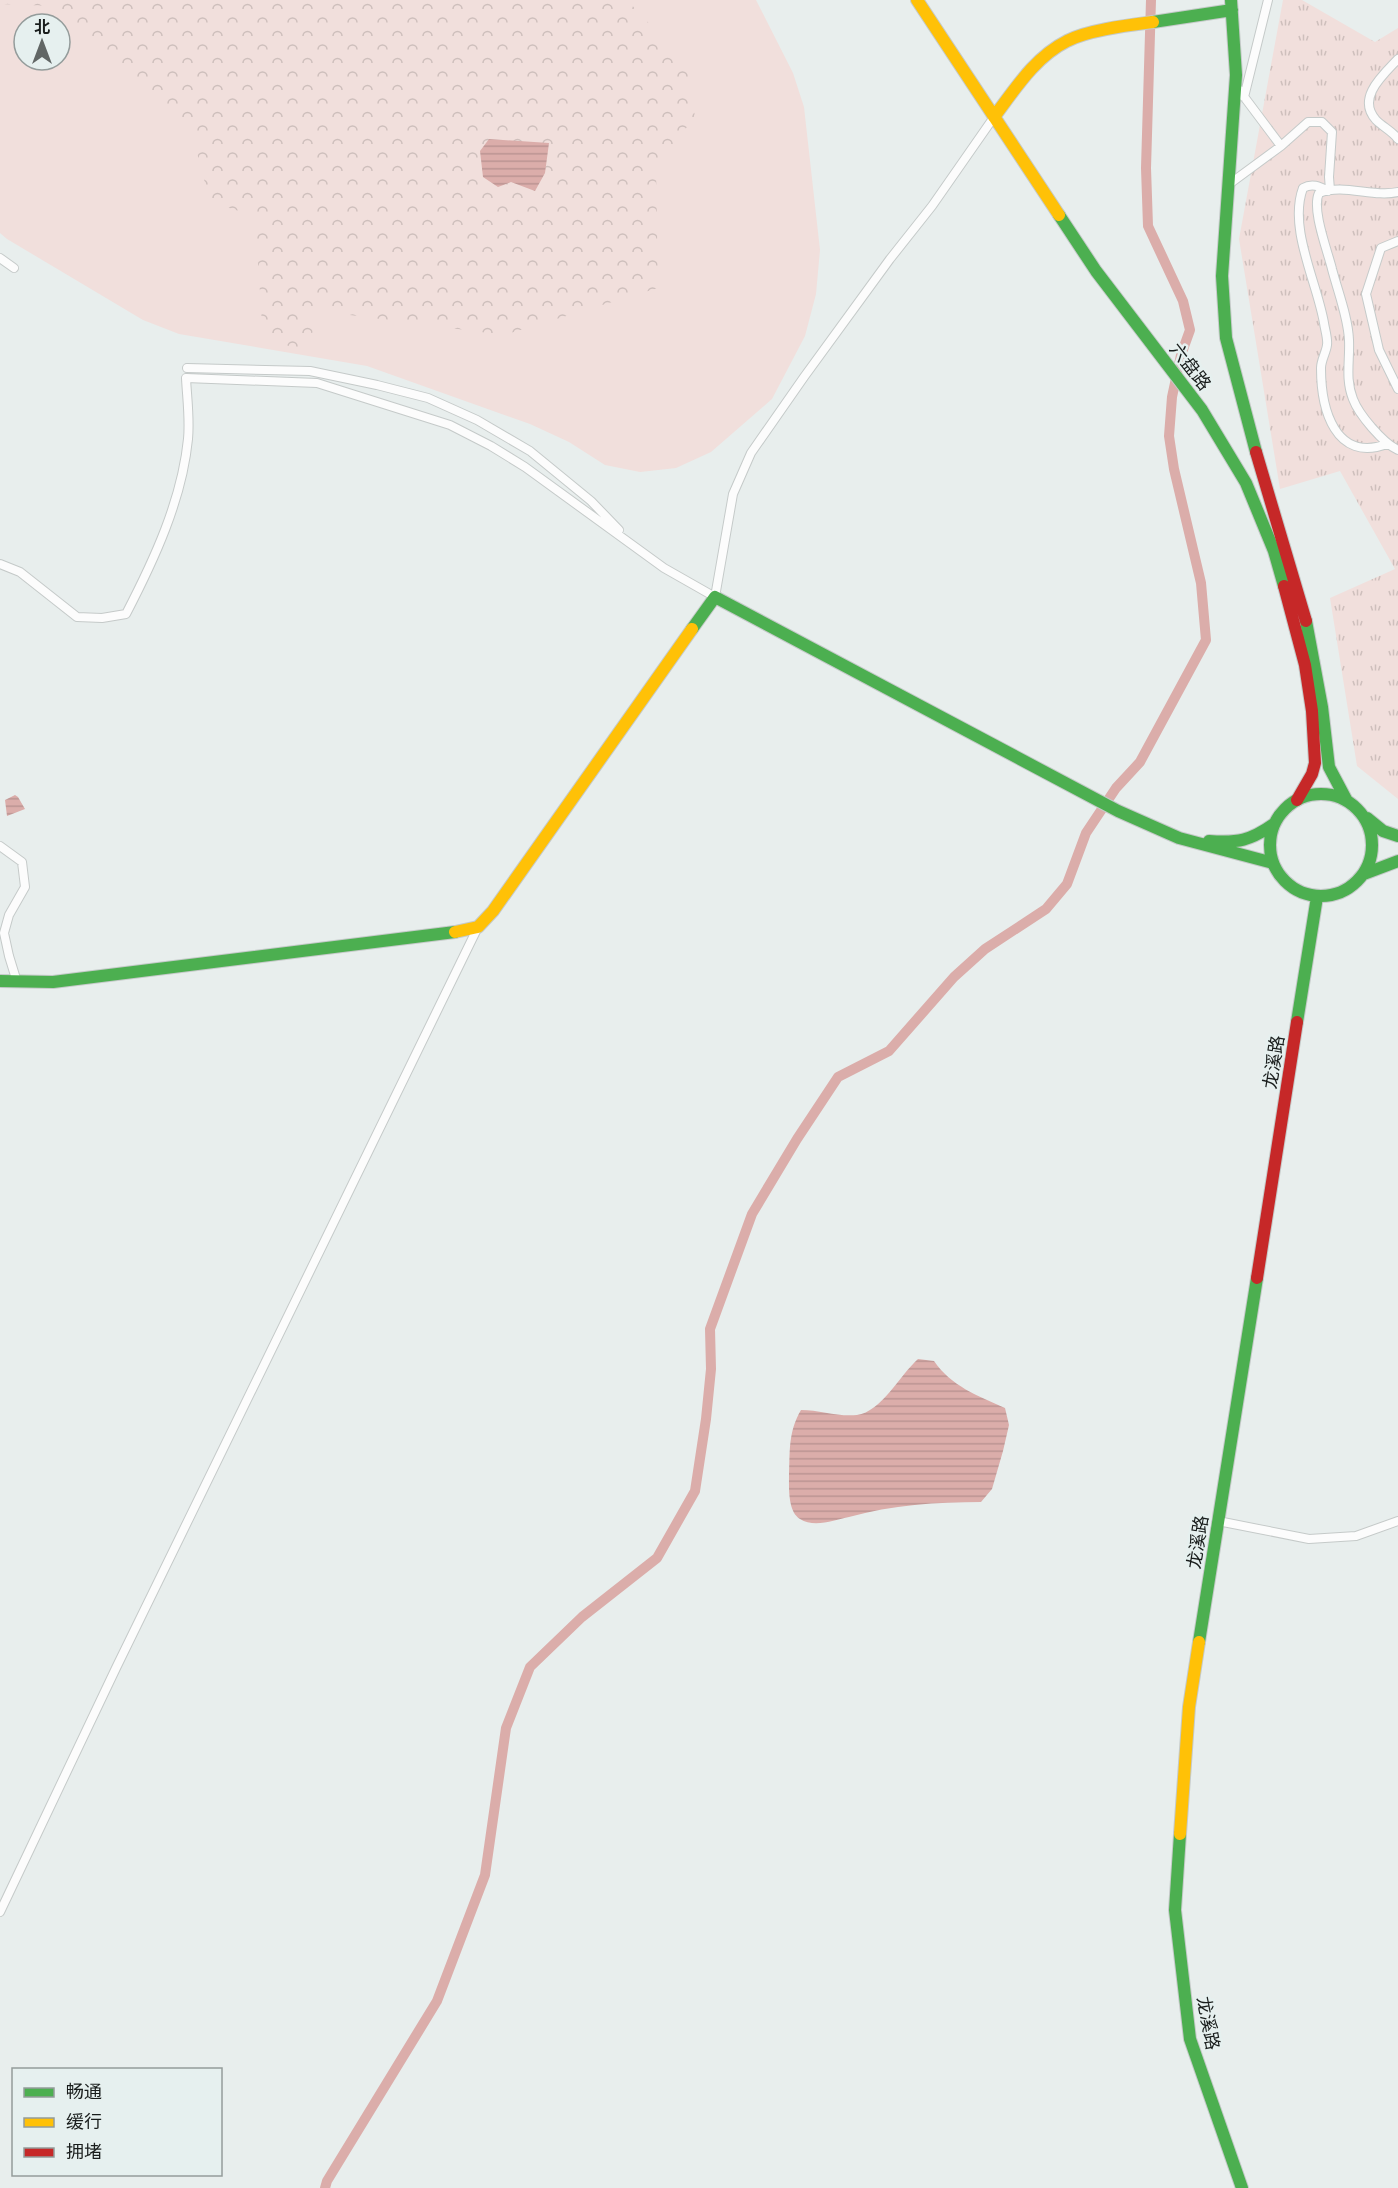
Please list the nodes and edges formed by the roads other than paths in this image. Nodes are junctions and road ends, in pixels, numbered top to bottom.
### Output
1 (917, 0) edge
2 (1268, 0) edge
3 (1231, 5) edge
4 (1398, 59) edge
5 (1235, 85) junction
6 (1244, 97) junction
7 (994, 117) junction
8 (1398, 139) edge
9 (1281, 146) junction
10 (1228, 186) junction
11 (1329, 191) junction
12 (1398, 192) edge
13 (1398, 242) edge
14 (0, 258) edge
15 (14, 268) dead end
16 (187, 368) dead end
17 (1398, 389) edge
18 (1388, 444) junction
19 (1398, 450) edge
20 (636, 547) junction
21 (0, 564) edge
22 (715, 597) junction
23 (1297, 800) junction
24 (1347, 801) junction
25 (1363, 815) junction
26 (1274, 824) junction
27 (1398, 836) edge
28 (1179, 838) junction
29 (0, 846) edge
30 (1398, 861) edge
31 (1273, 863) junction
32 (1364, 874) junction
33 (1317, 897) junction
34 (478, 927) junction
35 (0, 981) edge
36 (17, 982) junction
37 (1218, 1521) junction
38 (1398, 1521) edge
39 (0, 1912) edge
40 (1242, 2188) edge

1 - 7 street, 六盘路
2 - 6 street
3 - 5 street, 六盘路
3 - 7 street
4 - 8 street
5 - 6 street
5 - 10 street, 六盘路
6 - 9 street
7 - 22 street
7 - 23 street, 六盘路
9 - 10 street
9 - 11 street
10 - 24 street, 六盘路
11 - 12 street
11 - 18 street
11 - 18 street
13 - 17 street
14 - 15 street
16 - 20 street
18 - 19 street
20 - 21 street
20 - 22 street
22 - 28 street
22 - 34 street
23 - 24 street
23 - 26 street
24 - 25 street
25 - 27 street
25 - 32 street
26 - 28 street
26 - 31 street
28 - 31 street
29 - 36 street
30 - 32 street
31 - 33 street
32 - 33 street
33 - 37 street, 龙溪路
34 - 36 street
34 - 39 street
35 - 36 street
37 - 38 street
37 - 40 street, 龙溪路

